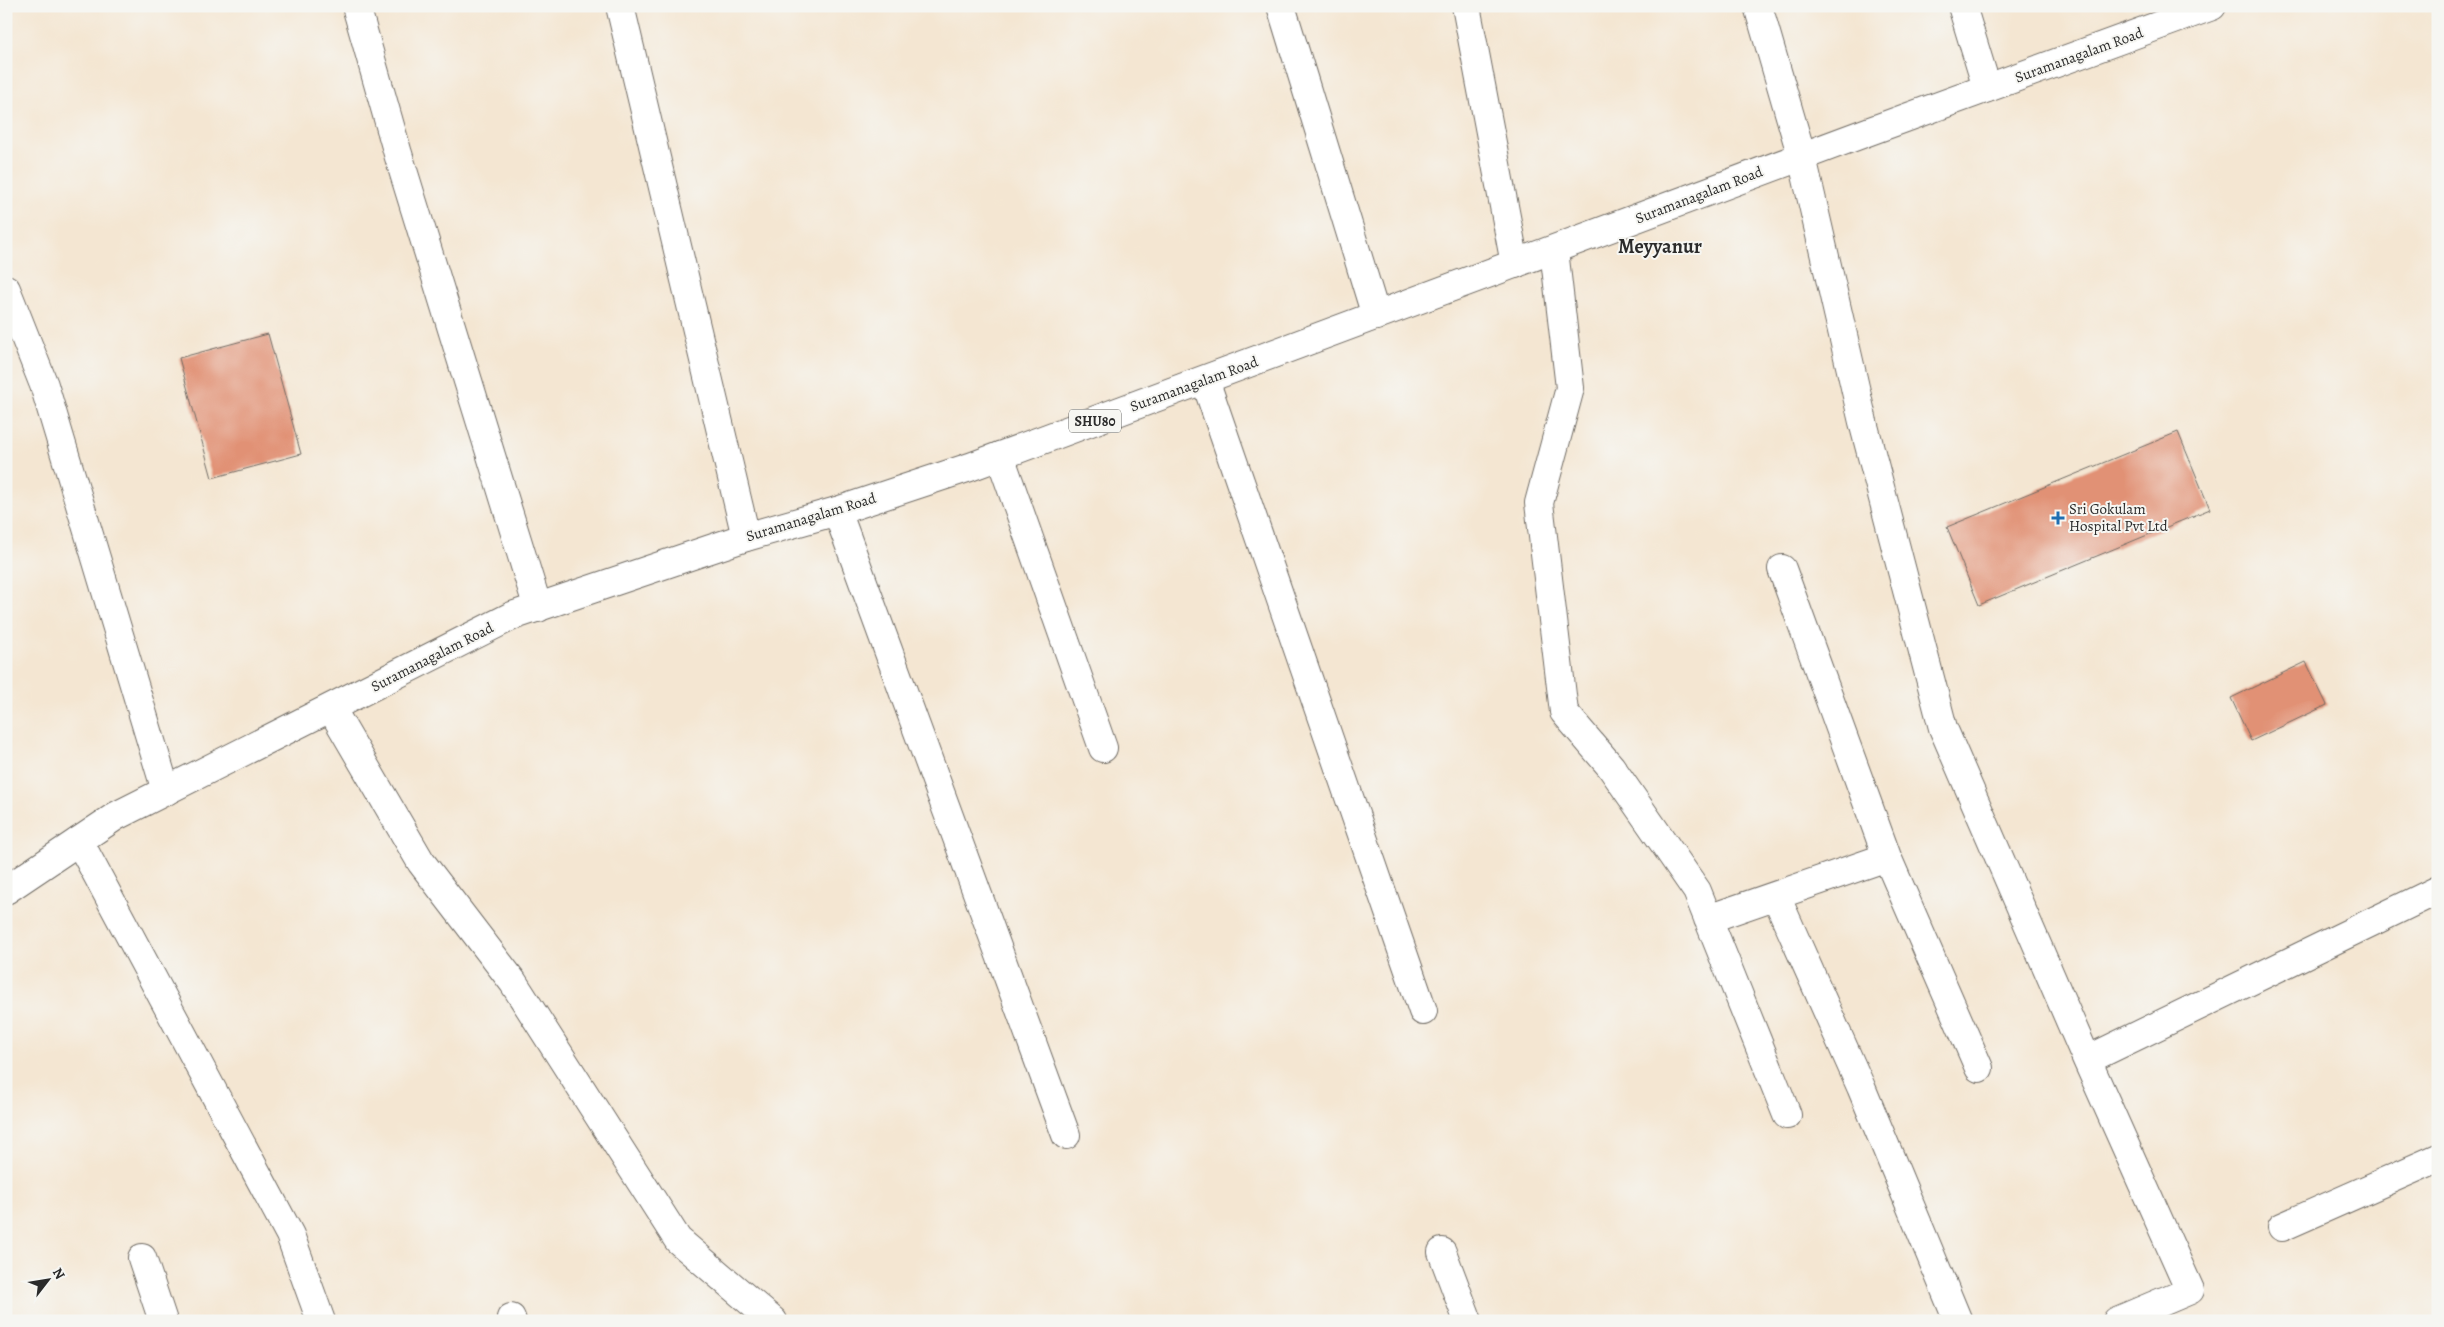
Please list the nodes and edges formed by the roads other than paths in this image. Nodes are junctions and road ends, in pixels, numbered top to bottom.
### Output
1 (356, 6) edge
2 (620, 6) edge
3 (1281, 6) edge
4 (1466, 6) edge
5 (1758, 6) edge
6 (1962, 6) edge
7 (2212, 6) edge
8 (1987, 88) junction
9 (1802, 157) junction
10 (1554, 250) junction
11 (1515, 264) junction
12 (6, 289) edge
13 (1376, 316) junction
14 (1205, 380) junction
15 (1000, 456) junction
16 (837, 510) junction
17 (746, 536) junction
18 (1782, 569) dead end
19 (538, 608) junction
20 (331, 708) junction
21 (1103, 748) dead end
22 (166, 791) junction
23 (79, 841) junction
24 (1887, 857) junction
25 (6, 890) edge
26 (2438, 890) edge
27 (1776, 896) junction
28 (1708, 919) junction
29 (1423, 1011) dead end
30 (2087, 1060) junction
31 (1979, 1068) dead end
32 (1787, 1114) dead end
33 (1066, 1135) dead end
34 (2438, 1158) edge
35 (2282, 1227) dead end
36 (1442, 1252) dead end
37 (142, 1258) dead end
38 (163, 1321) edge
39 (320, 1321) edge
40 (773, 1321) edge
41 (1468, 1321) edge
42 (1958, 1321) edge
43 (2117, 1321) edge

1 - 19 street
2 - 17 street
3 - 13 street
4 - 11 street
5 - 9 street
6 - 8 street
7 - 8 street, Suramanagalam Road / SHU80
8 - 9 street, Suramanagalam Road / SHU80
9 - 10 street, Suramanagalam Road / SHU80
9 - 30 street
10 - 11 street, Suramanagalam Road / SHU80
10 - 28 street
11 - 13 street, Suramanagalam Road / SHU80
12 - 22 street
13 - 14 street, Suramanagalam Road / SHU80
14 - 15 street, Suramanagalam Road / SHU80
14 - 29 street
15 - 16 street, Suramanagalam Road / SHU80
15 - 21 street
16 - 17 street, Suramanagalam Road / SHU80
16 - 33 street
17 - 19 street, Suramanagalam Road / SHU80
18 - 24 street
19 - 20 street, Suramanagalam Road / SHU80
20 - 22 street, Suramanagalam Road / SHU80
20 - 40 street
22 - 23 street, Suramanagalam Road / SHU80
23 - 25 street, Suramanagalam Road / SHU80
23 - 39 street
24 - 27 street
24 - 31 street
26 - 30 street
27 - 28 street
27 - 42 street
28 - 32 street
30 - 43 street
34 - 35 street
36 - 41 street
37 - 38 street

